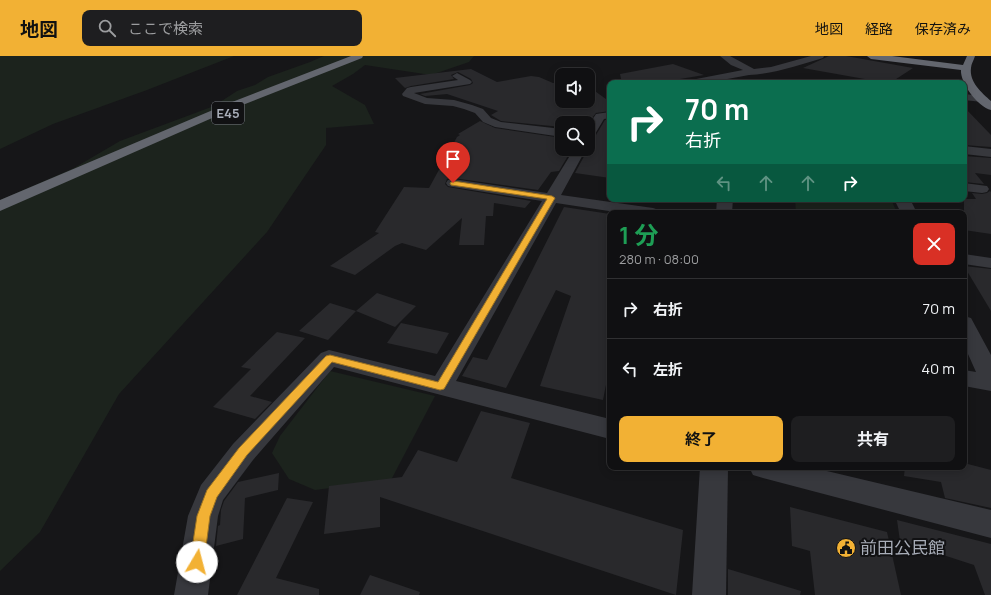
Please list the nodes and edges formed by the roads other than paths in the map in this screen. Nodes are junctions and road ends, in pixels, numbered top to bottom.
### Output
1 (724, 56) edge
2 (820, 56) edge
3 (870, 56) edge
4 (971, 56) edge
5 (363, 57) edge
6 (966, 68) junction
7 (753, 72) junction
8 (457, 76) dead end
9 (772, 79) dead end
10 (708, 80) edge
11 (967, 97) edge
12 (982, 98) junction
13 (991, 107) edge
14 (607, 115) edge
15 (595, 124) edge
16 (555, 132) edge
17 (967, 150) edge
18 (991, 153) edge
19 (576, 156) edge
20 (453, 183) dead end
21 (967, 188) edge
22 (982, 190) dead end
23 (552, 198) junction
24 (0, 206) edge
25 (633, 210) edge
26 (967, 259) edge
27 (991, 263) edge
28 (967, 329) edge
29 (991, 378) edge
30 (967, 379) edge
31 (991, 383) edge
32 (440, 386) junction
33 (607, 428) edge
34 (714, 470) edge
35 (775, 470) edge
36 (991, 524) edge
37 (191, 595) edge
38 (709, 595) edge

1 - 7 street
2 - 7 street
3 - 6 highway
4 - 6 highway
5 - 24 highway, E45
6 - 12 highway
7 - 9 street
7 - 10 street
8 - 16 street
11 - 12 street
12 - 13 highway
14 - 15 street
17 - 18 street
19 - 23 street
20 - 23 street
21 - 22 street
23 - 25 street
23 - 32 street
26 - 27 street
28 - 29 street
30 - 31 street
32 - 33 street
32 - 37 street
34 - 38 street
35 - 36 street

